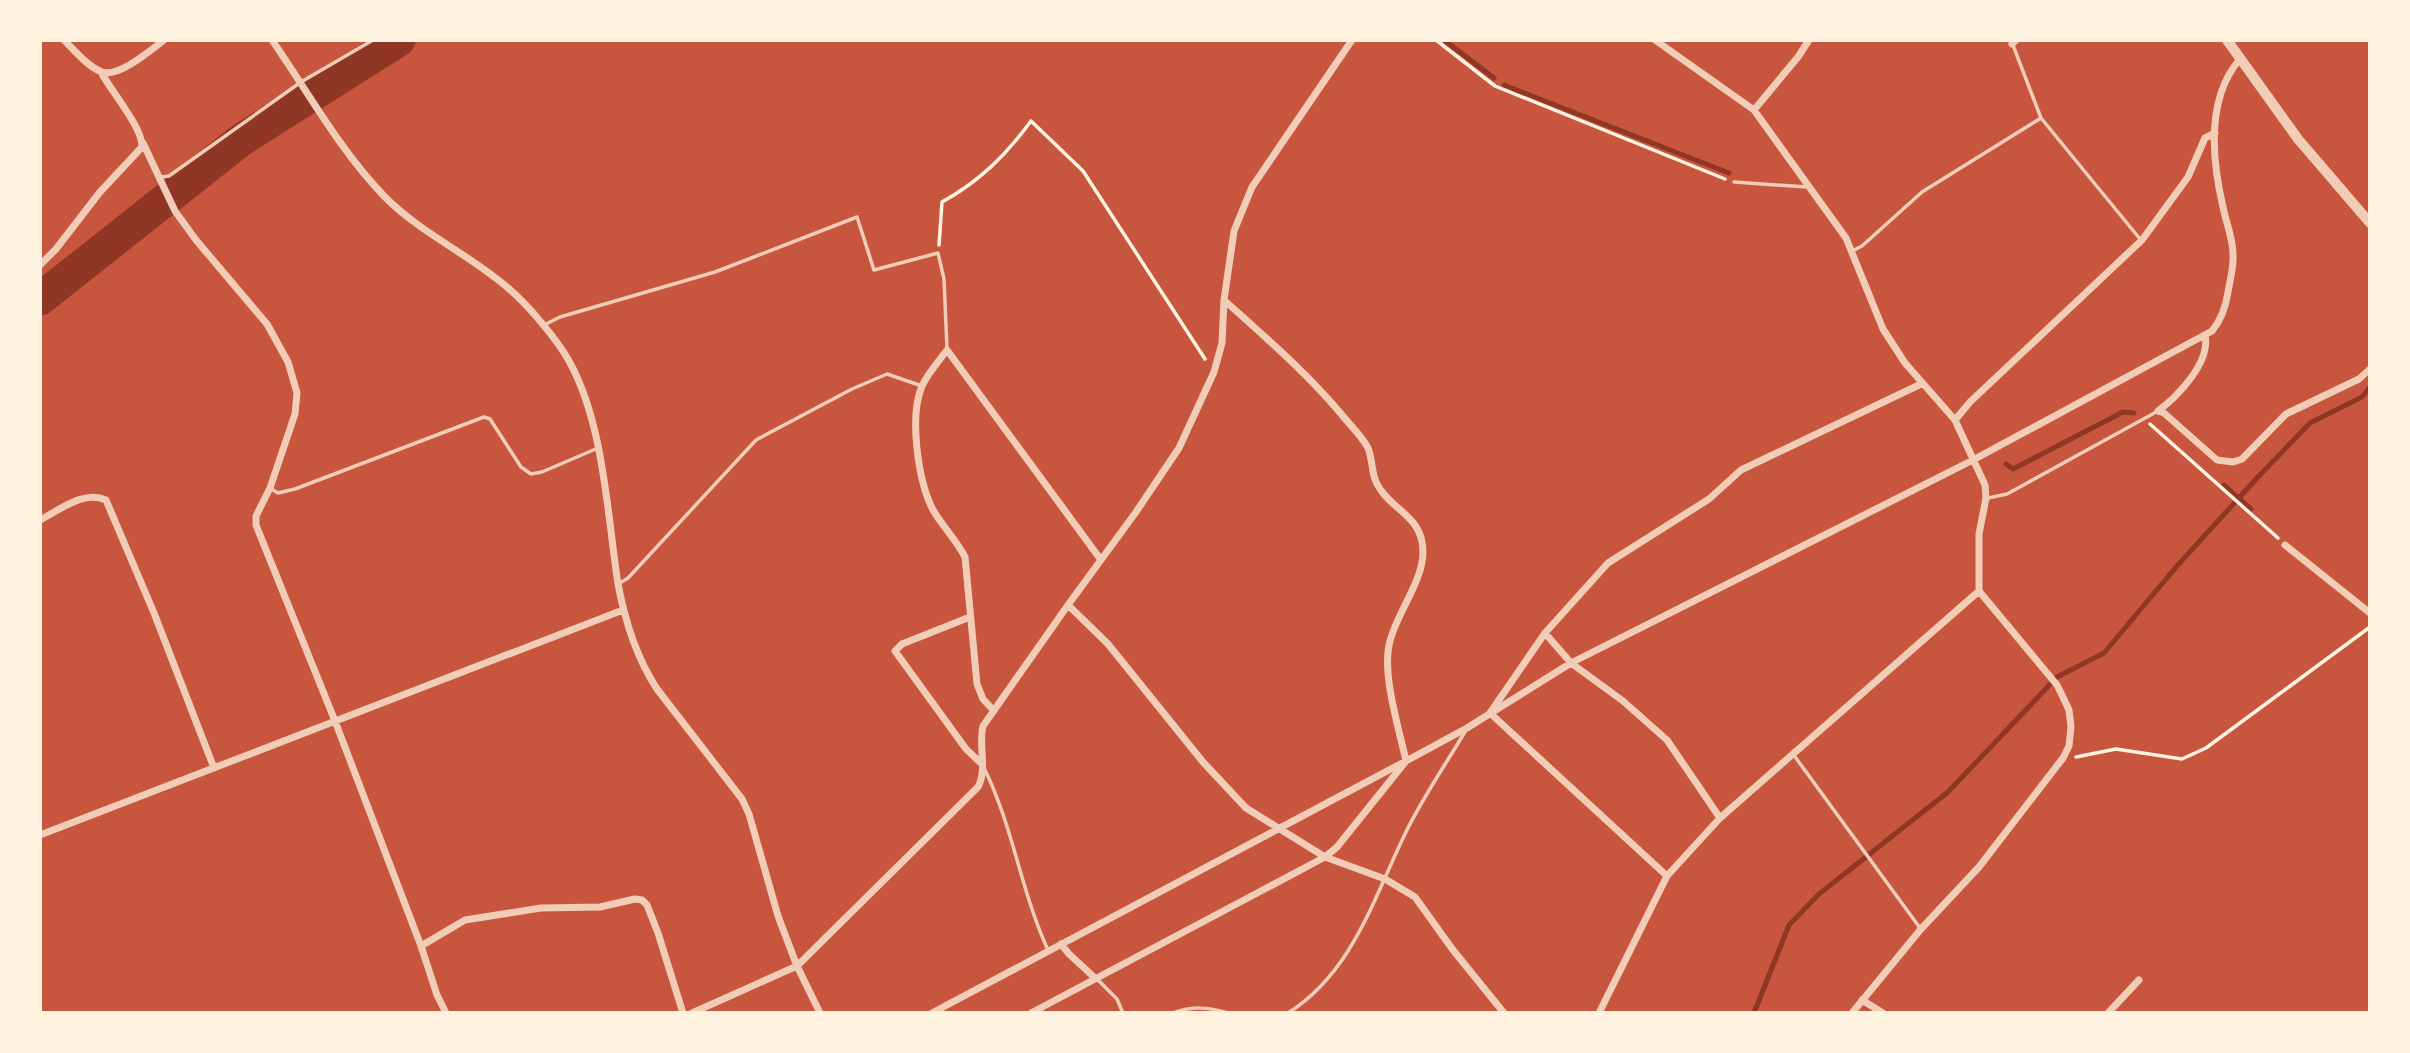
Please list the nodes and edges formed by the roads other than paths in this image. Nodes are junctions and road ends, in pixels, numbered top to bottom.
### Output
1 (64, 40) edge
2 (164, 40) edge
3 (272, 40) edge
4 (373, 40) edge
5 (1352, 40) edge
6 (1655, 40) edge
7 (1808, 40) edge
8 (2227, 40) edge
9 (2013, 42) edge
10 (2240, 59) junction
11 (101, 72) junction
12 (301, 82) junction
13 (1754, 110) junction
14 (2041, 118) junction
15 (2215, 133) junction
16 (143, 143) junction
17 (160, 181) junction
18 (1734, 182) road end
19 (1807, 187) junction
20 (2370, 222) edge
21 (2142, 240) junction
22 (1852, 251) junction
23 (40, 265) edge
24 (1224, 300) junction
25 (542, 326) junction
26 (2205, 335) junction
27 (947, 350) junction
28 (2370, 369) edge
29 (1922, 384) junction
30 (922, 386) junction
31 (2158, 411) junction
32 (1955, 420) junction
33 (598, 448) junction
34 (1973, 460) junction
35 (270, 488) junction
36 (1986, 498) junction
37 (40, 520) edge
38 (2285, 544) road end
39 (1101, 560) junction
40 (618, 584) junction
41 (1979, 590) junction
42 (1068, 604) junction
43 (623, 610) junction
44 (2370, 613) edge
45 (970, 617) junction
46 (1545, 633) junction
47 (1571, 663) junction
48 (994, 711) junction
49 (1490, 713) junction
50 (335, 721) junction
51 (1467, 728) junction
52 (1793, 754) junction
53 (1406, 761) junction
54 (983, 765) junction
55 (214, 768) junction
56 (1720, 818) junction
57 (1280, 828) junction
58 (40, 835) edge
59 (1325, 857) junction
60 (1667, 876) junction
61 (1385, 879) junction
62 (1921, 929) junction
63 (1061, 944) junction
64 (421, 946) junction
65 (1048, 950) junction
66 (797, 965) junction
67 (1095, 978) junction
68 (2139, 980) dead end
69 (1862, 1000) junction
70 (446, 1013) edge
71 (683, 1013) edge
72 (692, 1013) edge
73 (820, 1013) edge
74 (932, 1013) edge
75 (1031, 1013) edge
76 (1123, 1013) edge
77 (1172, 1013) edge
78 (1228, 1013) edge
79 (1288, 1013) edge
80 (1504, 1013) edge
81 (1599, 1013) edge
82 (1852, 1013) edge
83 (1883, 1013) edge
84 (2108, 1013) edge

1 - 11 street
2 - 11 street
3 - 12 street
4 - 12 lane
5 - 24 street
6 - 13 street
7 - 13 street
8 - 10 street
9 - 14 lane
10 - 15 street
10 - 20 street
11 - 16 street
12 - 17 lane
12 - 25 street
13 - 19 street
14 - 21 lane
14 - 22 lane
15 - 21 street
15 - 26 street
16 - 17 street
16 - 23 street
17 - 35 street
18 - 19 lane
19 - 22 street
21 - 32 street
22 - 29 street
24 - 39 street
24 - 53 street
25 - 27 lane
25 - 33 street
26 - 31 street
26 - 34 street
27 - 30 street
27 - 39 street
28 - 31 street
29 - 32 street
29 - 46 street
30 - 40 lane
30 - 45 street
31 - 36 lane
32 - 34 street
33 - 35 lane
33 - 40 street
34 - 36 street
34 - 47 street
35 - 50 street
36 - 41 street
37 - 55 street
38 - 44 street
39 - 42 street
40 - 43 street
41 - 52 street
41 - 62 street
42 - 48 street
42 - 57 street
43 - 50 street
43 - 66 street
45 - 48 street
45 - 54 street
46 - 47 street
46 - 49 street
47 - 49 street
47 - 56 street
48 - 54 street
49 - 51 street
49 - 60 street
50 - 55 street
50 - 64 street
51 - 53 street
51 - 61 lane
52 - 56 street
52 - 62 lane
53 - 57 street
53 - 59 street
54 - 65 lane
54 - 66 street
55 - 58 street
56 - 60 street
57 - 59 street
57 - 63 street
59 - 61 street
59 - 67 street
60 - 81 street
61 - 79 lane
61 - 80 street
62 - 69 street
63 - 65 street
63 - 67 street
64 - 70 street
64 - 71 street
65 - 74 street
66 - 72 street
66 - 73 street
67 - 75 street
67 - 76 lane
68 - 84 street
69 - 82 street
69 - 83 street
77 - 78 lane

